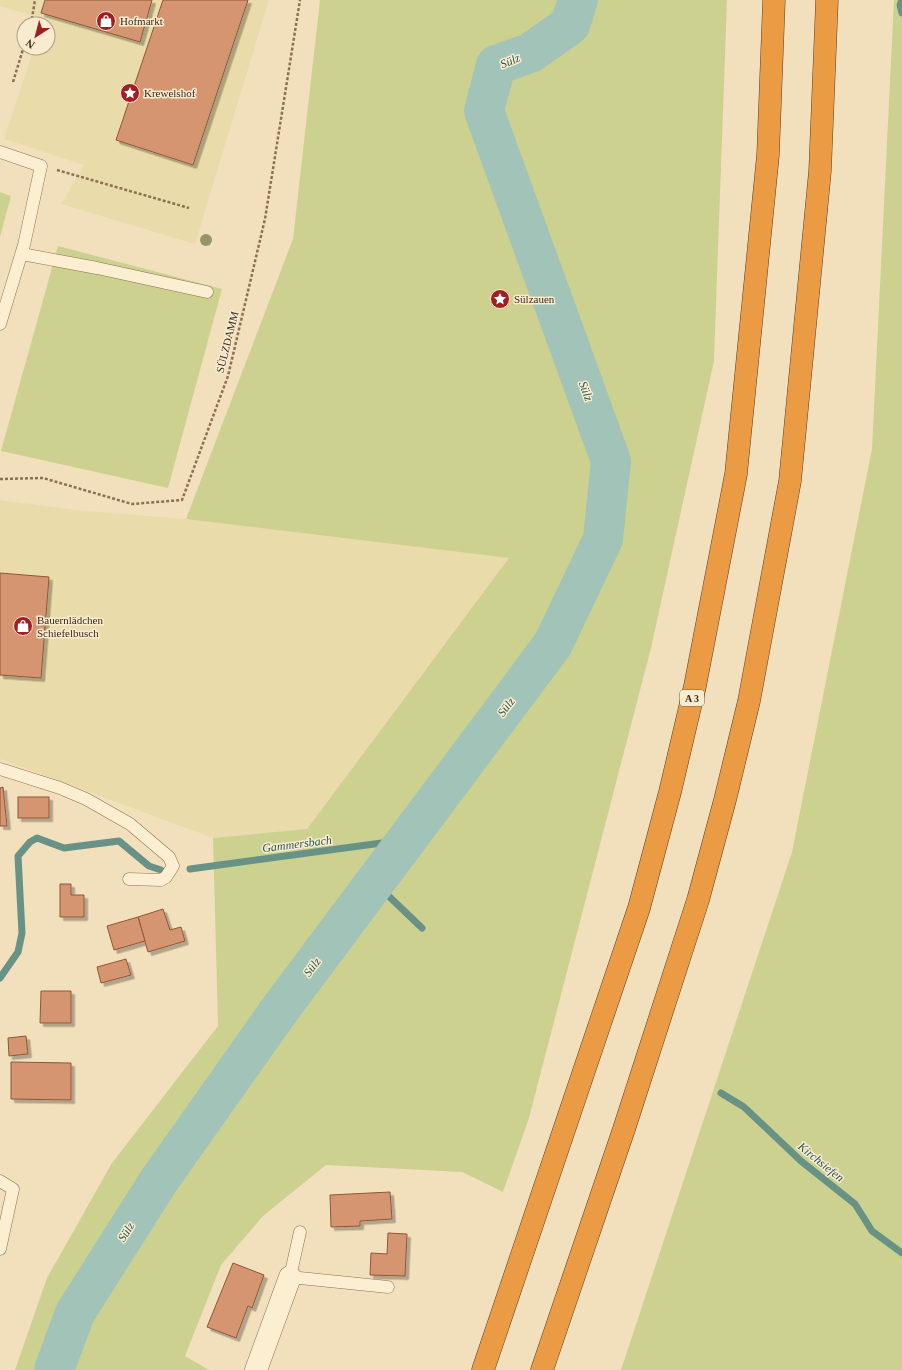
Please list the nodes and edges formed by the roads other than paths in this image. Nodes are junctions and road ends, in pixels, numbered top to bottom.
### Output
1 (774, 0) edge
2 (827, 0) edge
3 (0, 152) edge
4 (22, 254) junction
5 (207, 292) dead end
6 (0, 324) edge
7 (0, 769) edge
8 (129, 879) dead end
9 (0, 1181) edge
10 (300, 1232) dead end
11 (0, 1249) edge
12 (290, 1277) junction
13 (388, 1287) dead end
14 (256, 1370) edge
15 (483, 1370) edge
16 (542, 1370) edge

1 - 15 highway, A 3
2 - 16 highway
3 - 4 lane
4 - 5 lane
4 - 6 lane
7 - 8 lane
9 - 11 lane
10 - 12 lane
12 - 13 lane
12 - 14 street

